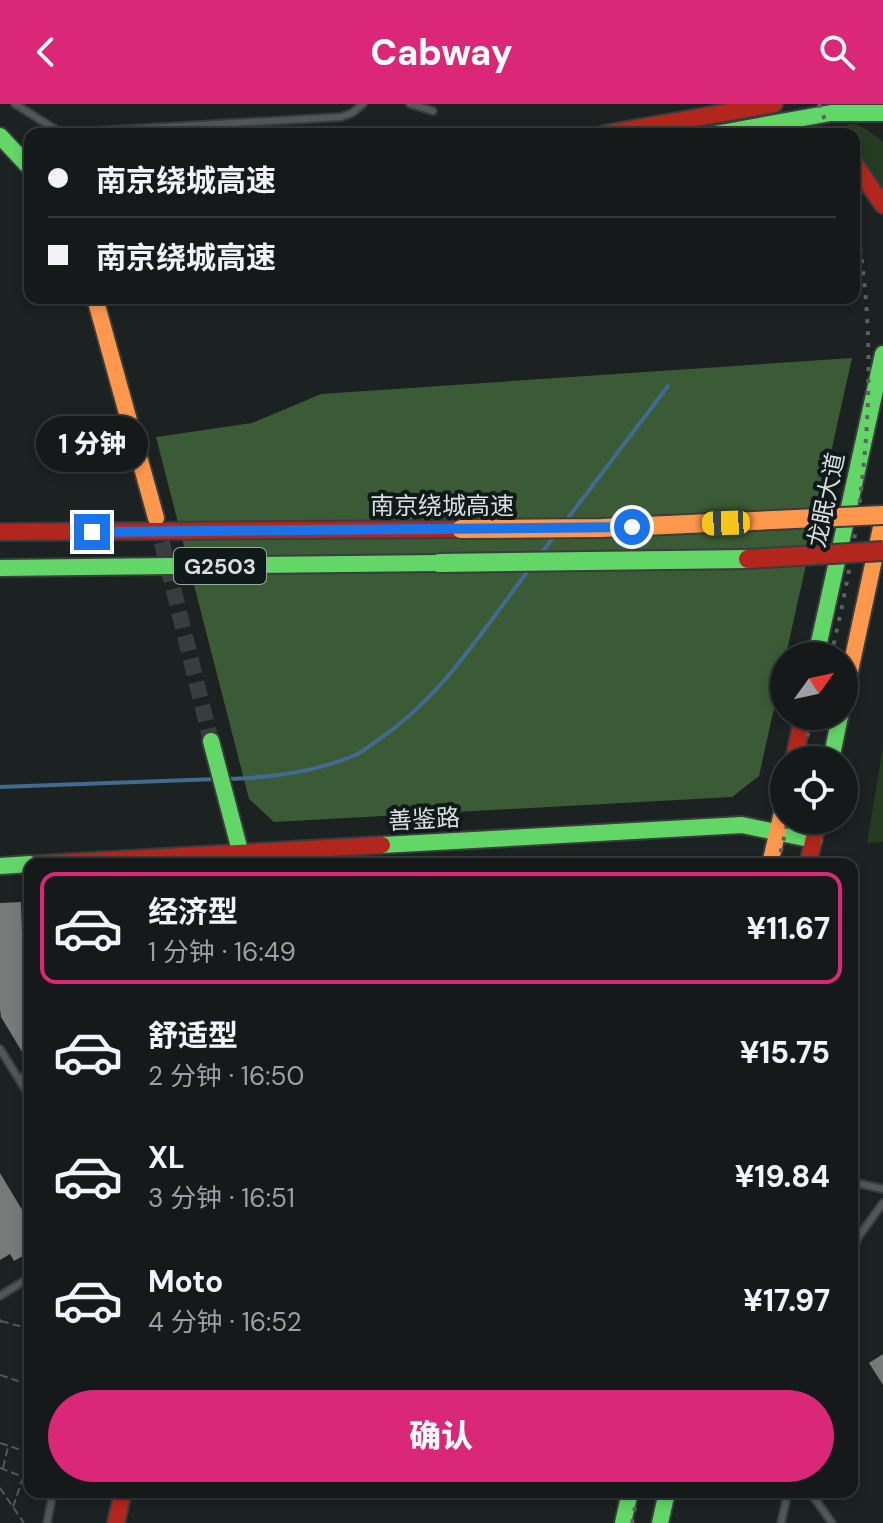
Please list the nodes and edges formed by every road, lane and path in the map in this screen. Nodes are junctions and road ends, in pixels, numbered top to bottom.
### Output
1 (15, 104) edge
2 (363, 104) edge
3 (410, 104) edge
4 (747, 104) edge
5 (774, 104) edge
6 (433, 111) dead end
7 (883, 113) edge
8 (723, 114) junction
9 (53, 128) edge
10 (148, 128) edge
11 (640, 128) edge
12 (748, 128) edge
13 (0, 136) edge
14 (24, 162) edge
15 (860, 170) edge
16 (883, 205) edge
17 (97, 304) edge
18 (883, 354) edge
19 (883, 517) edge
20 (156, 518) tunnel mouth
21 (0, 532) edge
22 (883, 551) edge
23 (0, 568) edge
24 (819, 642) edge
25 (856, 642) edge
26 (211, 741) tunnel mouth
27 (770, 831) edge
28 (777, 834) edge
29 (782, 834) edge
30 (815, 834) edge
31 (814, 840) junction
32 (243, 858) edge
33 (258, 858) edge
34 (771, 858) edge
35 (810, 858) edge
36 (24, 864) edge
37 (0, 866) edge
38 (0, 1049) edge
39 (24, 1076) edge
40 (19, 1079) junction
41 (24, 1087) edge
42 (858, 1183) edge
43 (883, 1189) edge
44 (883, 1203) edge
45 (858, 1238) edge
46 (24, 1281) edge
47 (0, 1296) edge
48 (0, 1321) edge
49 (24, 1327) edge
50 (0, 1375) edge
51 (24, 1383) edge
52 (0, 1443) edge
53 (8, 1446) junction
54 (24, 1453) edge
55 (2, 1468) edge
56 (24, 1473) edge
57 (23, 1476) junction
58 (0, 1488) edge
59 (52, 1498) edge
60 (122, 1498) edge
61 (629, 1498) edge
62 (666, 1498) edge
63 (787, 1498) edge
64 (814, 1498) edge
65 (13, 1507) junction
66 (24, 1523) edge
67 (47, 1523) edge
68 (116, 1523) edge
69 (623, 1523) edge
70 (660, 1523) edge
71 (781, 1523) edge
72 (832, 1523) edge

1 - 9 lane
2 - 10 lane
3 - 6 lane
4 - 8 main road
5 - 8 main road
7 - 12 main road
8 - 11 main road
13 - 14 main road
15 - 16 main road
17 - 20 main road
18 - 24 main road, 龙眠大道
19 - 21 main road, 南京绕城高速 / G2503, bridge
19 - 25 main road
22 - 23 main road, G2503, bridge
26 - 32 main road
27 - 33 main road, 善鉴路
28 - 34 main road
29 - 31 main road, 善鉴路
30 - 31 main road
31 - 35 main road
36 - 37 main road
38 - 40 lane
39 - 40 lane
40 - 41 lane
42 - 43 lane
44 - 45 lane
46 - 47 lane
48 - 49 path
50 - 51 path
52 - 53 path
53 - 54 path
53 - 55 path
55 - 57 path
56 - 57 path
57 - 65 path
58 - 65 path
59 - 67 lane
60 - 68 main road
61 - 69 main road
62 - 70 main road
63 - 71 lane
64 - 72 lane
65 - 66 path

